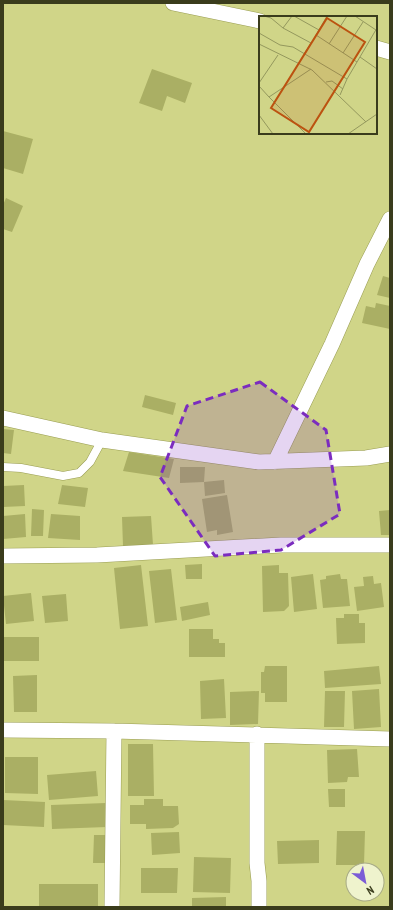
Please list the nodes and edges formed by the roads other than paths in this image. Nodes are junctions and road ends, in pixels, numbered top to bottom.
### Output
1 (174, 3) edge
2 (259, 21) edge
3 (377, 48) edge
4 (390, 52) edge
5 (390, 219) edge
6 (3, 418) edge
7 (102, 440) junction
8 (390, 454) edge
9 (275, 462) junction
10 (3, 467) edge
11 (390, 545) edge
12 (3, 556) edge
13 (3, 730) edge
14 (114, 731) junction
15 (256, 734) junction
16 (390, 739) edge
17 (112, 907) edge
18 (259, 907) edge

1 - 2 street
3 - 4 street
5 - 9 street
6 - 7 street
7 - 9 street
7 - 10 lane
8 - 9 street
11 - 12 street
13 - 14 street
14 - 15 street
14 - 17 street
15 - 16 street
15 - 18 street

